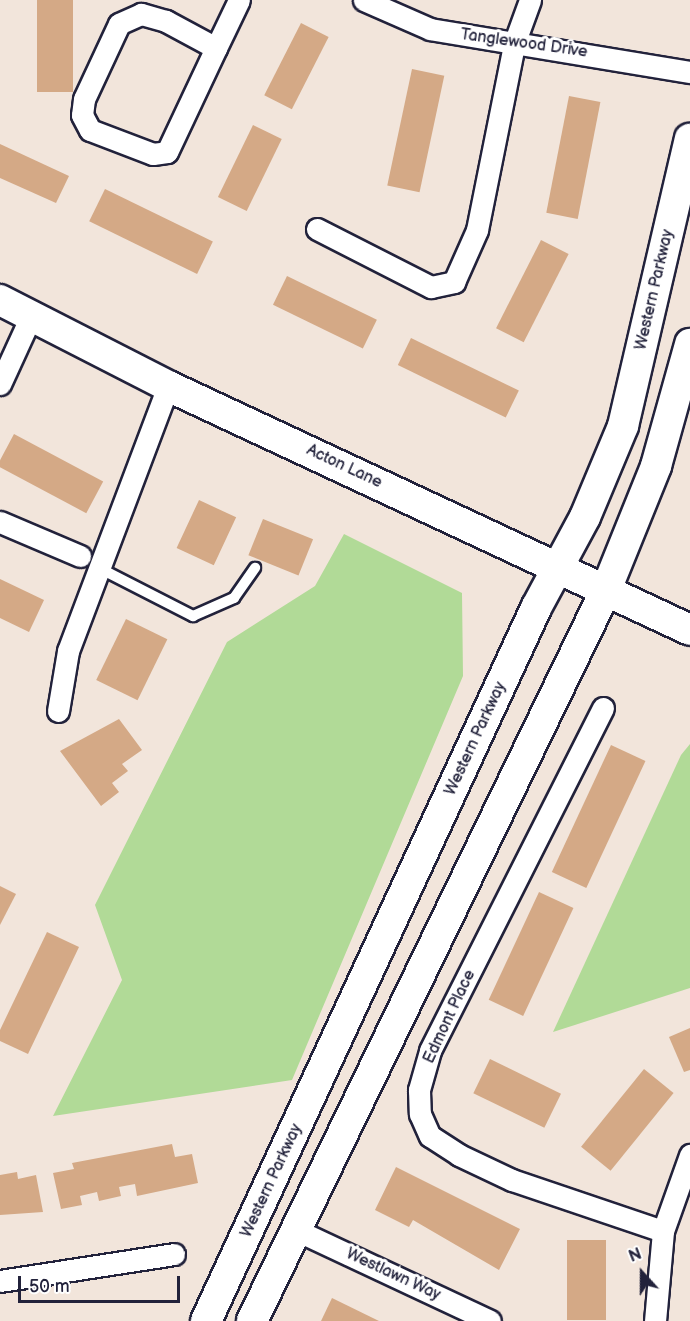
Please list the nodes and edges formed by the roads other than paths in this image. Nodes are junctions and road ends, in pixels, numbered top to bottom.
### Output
1 (239, 0) edge
2 (364, 0) edge
3 (530, 0) edge
4 (514, 44) junction
5 (216, 48) junction
6 (690, 72) edge
7 (690, 139) edge
8 (317, 229) dead end
9 (0, 300) edge
10 (32, 314) junction
11 (690, 344) edge
12 (0, 384) edge
13 (168, 386) junction
14 (0, 522) edge
15 (80, 556) dead end
16 (558, 567) junction
17 (99, 568) junction
18 (255, 568) dead end
19 (606, 590) junction
20 (690, 630) edge
21 (603, 708) dead end
22 (58, 711) dead end
23 (690, 1155) edge
24 (296, 1230) junction
25 (663, 1230) junction
26 (174, 1254) dead end
27 (0, 1281) edge
28 (206, 1321) edge
29 (252, 1321) edge
30 (490, 1321) edge
31 (655, 1321) edge

1 - 5 street
2 - 4 street, Tanglewood Drive
3 - 4 street
4 - 6 street, Tanglewood Drive
4 - 8 street
5 - 5 street
7 - 16 main road, Western Parkway
9 - 10 main road, Acton Lane
10 - 12 street
10 - 13 main road, Acton Lane
11 - 19 main road
13 - 16 main road, Acton Lane
13 - 17 street
14 - 15 street
16 - 19 main road, Acton Lane
16 - 28 main road, Western Parkway
17 - 18 lane
17 - 22 street
19 - 20 main road, Acton Lane
19 - 24 main road
21 - 25 street, Edmont Place
23 - 25 street
24 - 29 main road
24 - 30 street, Westlawn Way
25 - 31 street
26 - 27 street

